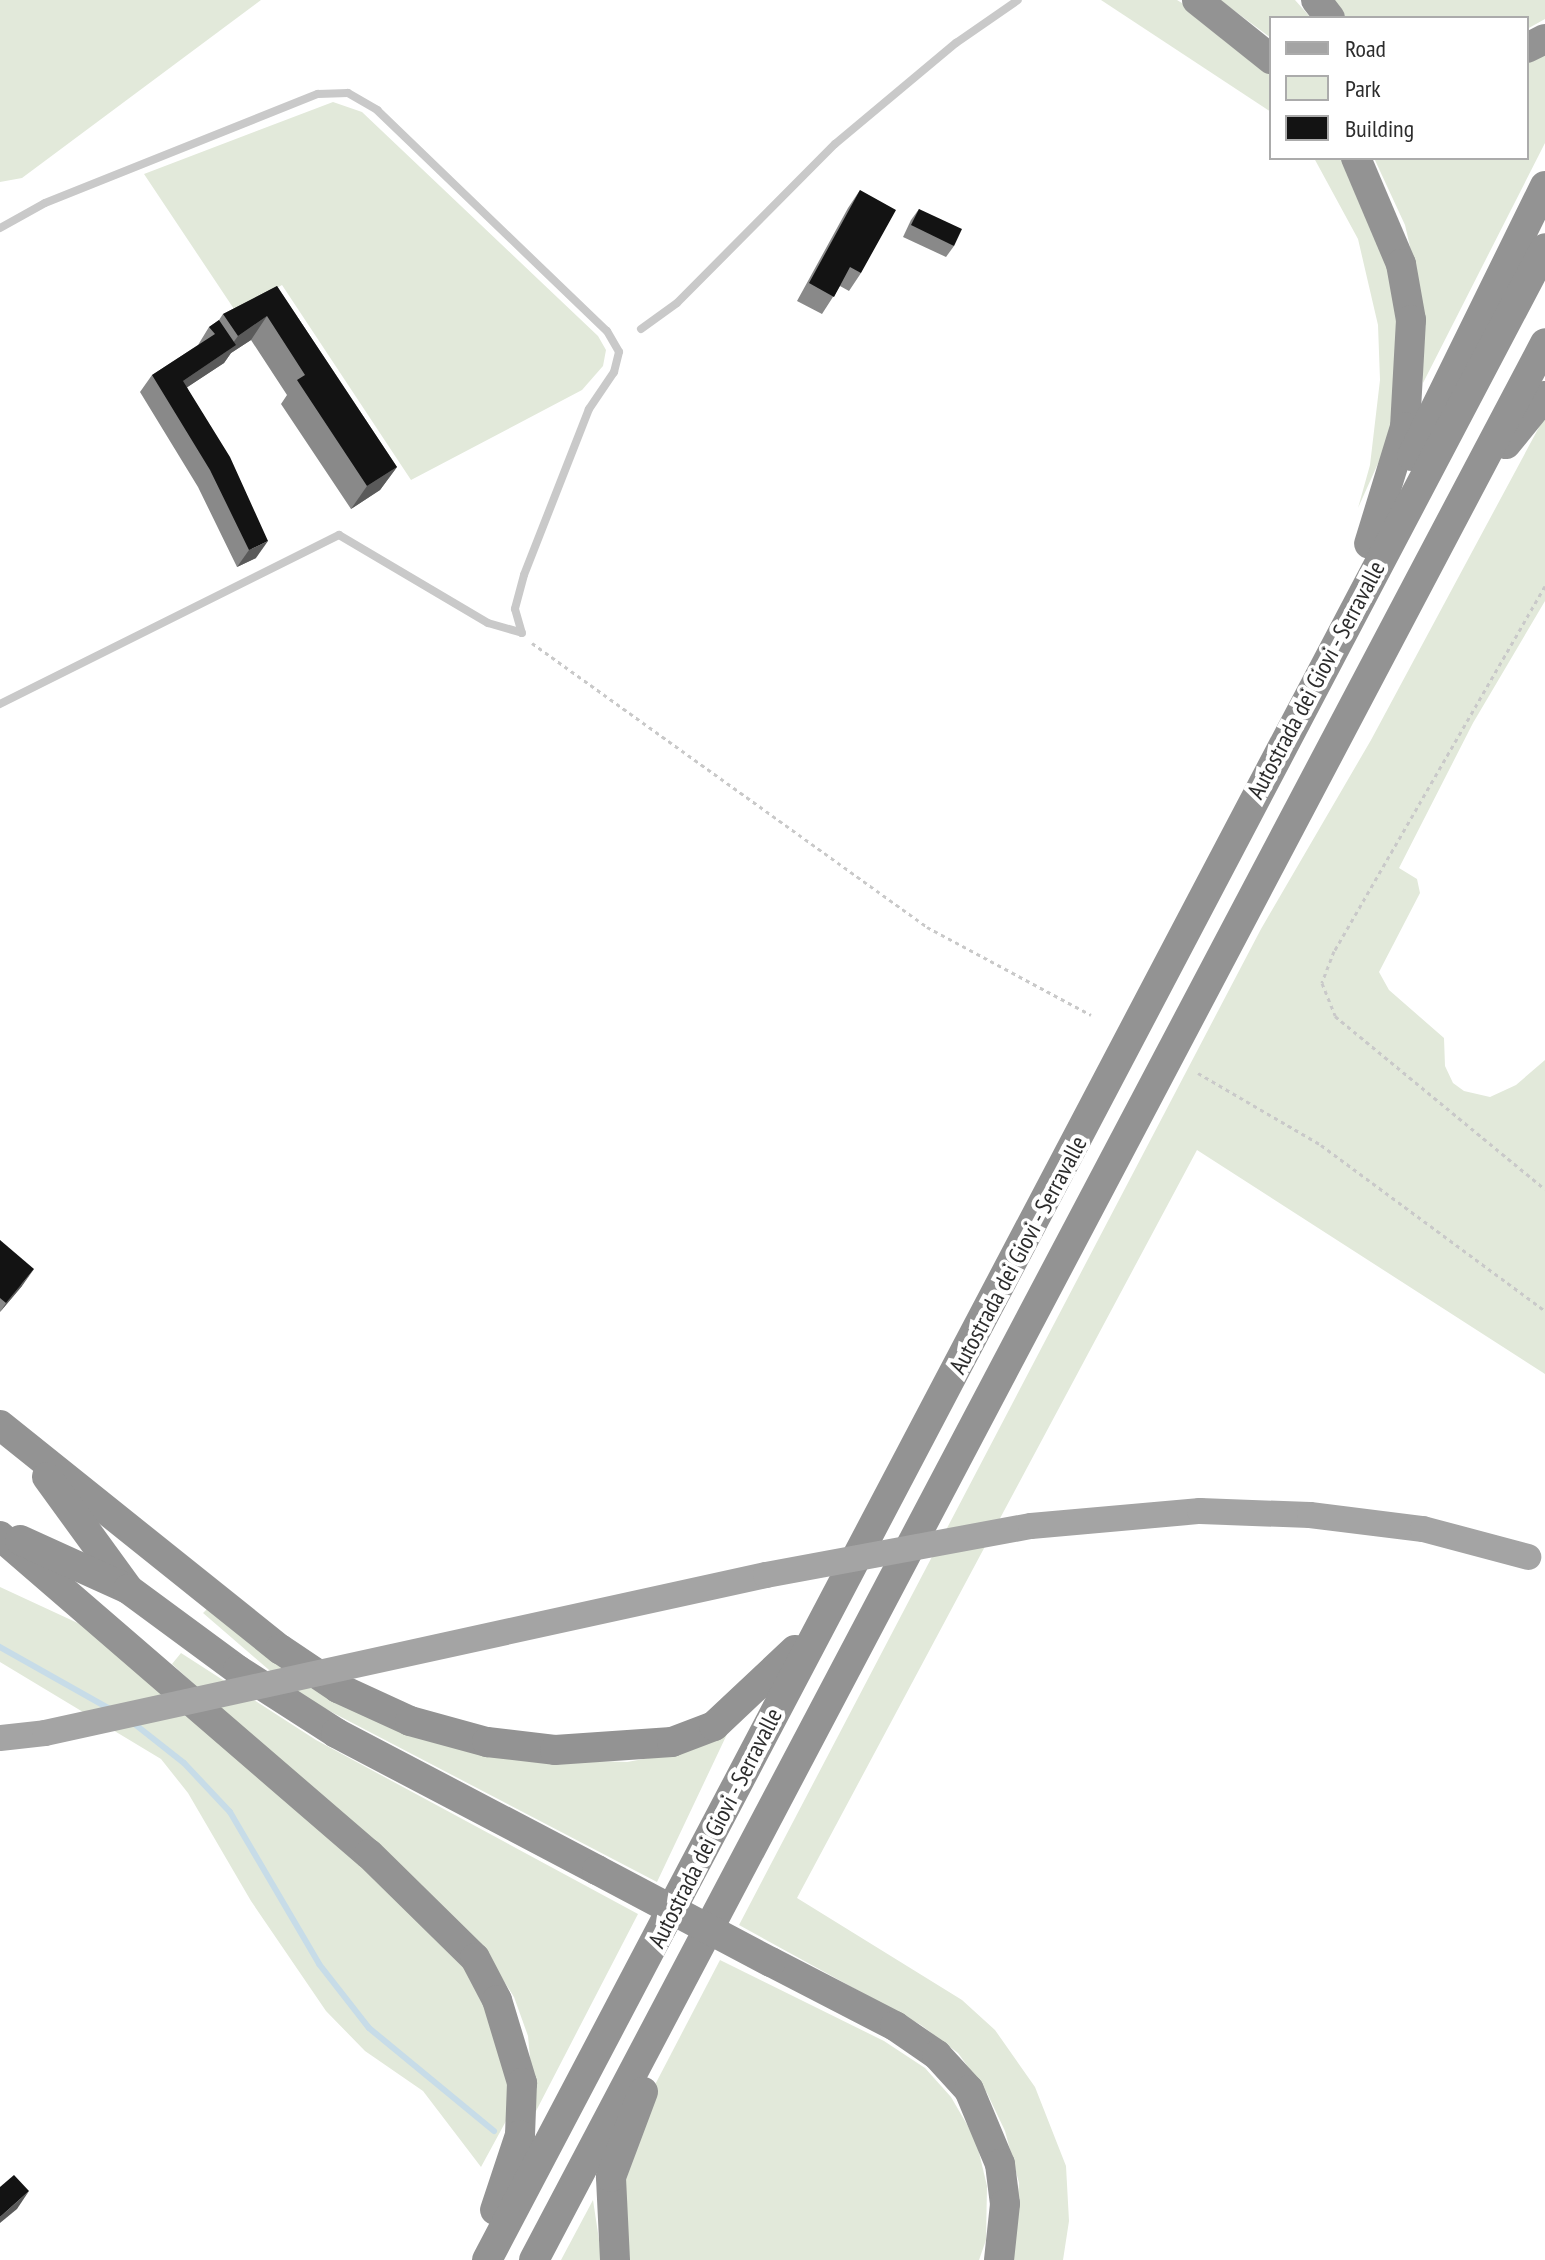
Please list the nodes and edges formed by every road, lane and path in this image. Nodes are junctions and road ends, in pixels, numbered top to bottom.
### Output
1 (1197, 0) edge
2 (1316, 0) edge
3 (1011, 2) edge
4 (1328, 16) edge
5 (1269, 57) edge
6 (1357, 160) edge
7 (1545, 186) edge
8 (0, 228) edge
9 (1545, 248) edge
10 (641, 329) dead end
11 (1545, 343) edge
12 (1545, 396) edge
13 (1464, 495) junction
14 (1375, 529) junction
15 (1545, 586) edge
16 (522, 633) junction
17 (1333, 644) junction
18 (0, 704) edge
19 (1091, 1015) dead end
20 (1198, 1073) dead end
21 (1545, 1189) edge
22 (1545, 1311) edge
23 (0, 1425) edge
24 (29, 1451) junction
25 (0, 1533) edge
26 (1545, 1562) edge
27 (128, 1589) junction
28 (829, 1609) junction
29 (0, 1738) edge
30 (744, 1857) junction
31 (476, 2260) edge
32 (487, 2260) edge
33 (534, 2260) edge
34 (615, 2260) edge
35 (999, 2260) edge

1 - 5 highway
2 - 4 highway
3 - 10 lane
6 - 14 highway
7 - 14 highway
8 - 16 lane
9 - 17 highway, Autostrada dei Giovi - Serravalle
11 - 13 highway, Autostrada dei Giovi - Serravalle
12 - 13 highway
13 - 30 highway, Autostrada dei Giovi - Serravalle
14 - 17 highway
15 - 21 path
16 - 18 lane
16 - 19 path
17 - 28 highway, Autostrada dei Giovi - Serravalle
20 - 22 path
23 - 24 highway
24 - 27 highway
24 - 28 highway
25 - 27 highway
25 - 31 highway
26 - 29 main road, bridge
27 - 35 highway, bridge
28 - 32 highway, Autostrada dei Giovi - Serravalle
30 - 33 highway, Autostrada dei Giovi - Serravalle
30 - 34 highway

